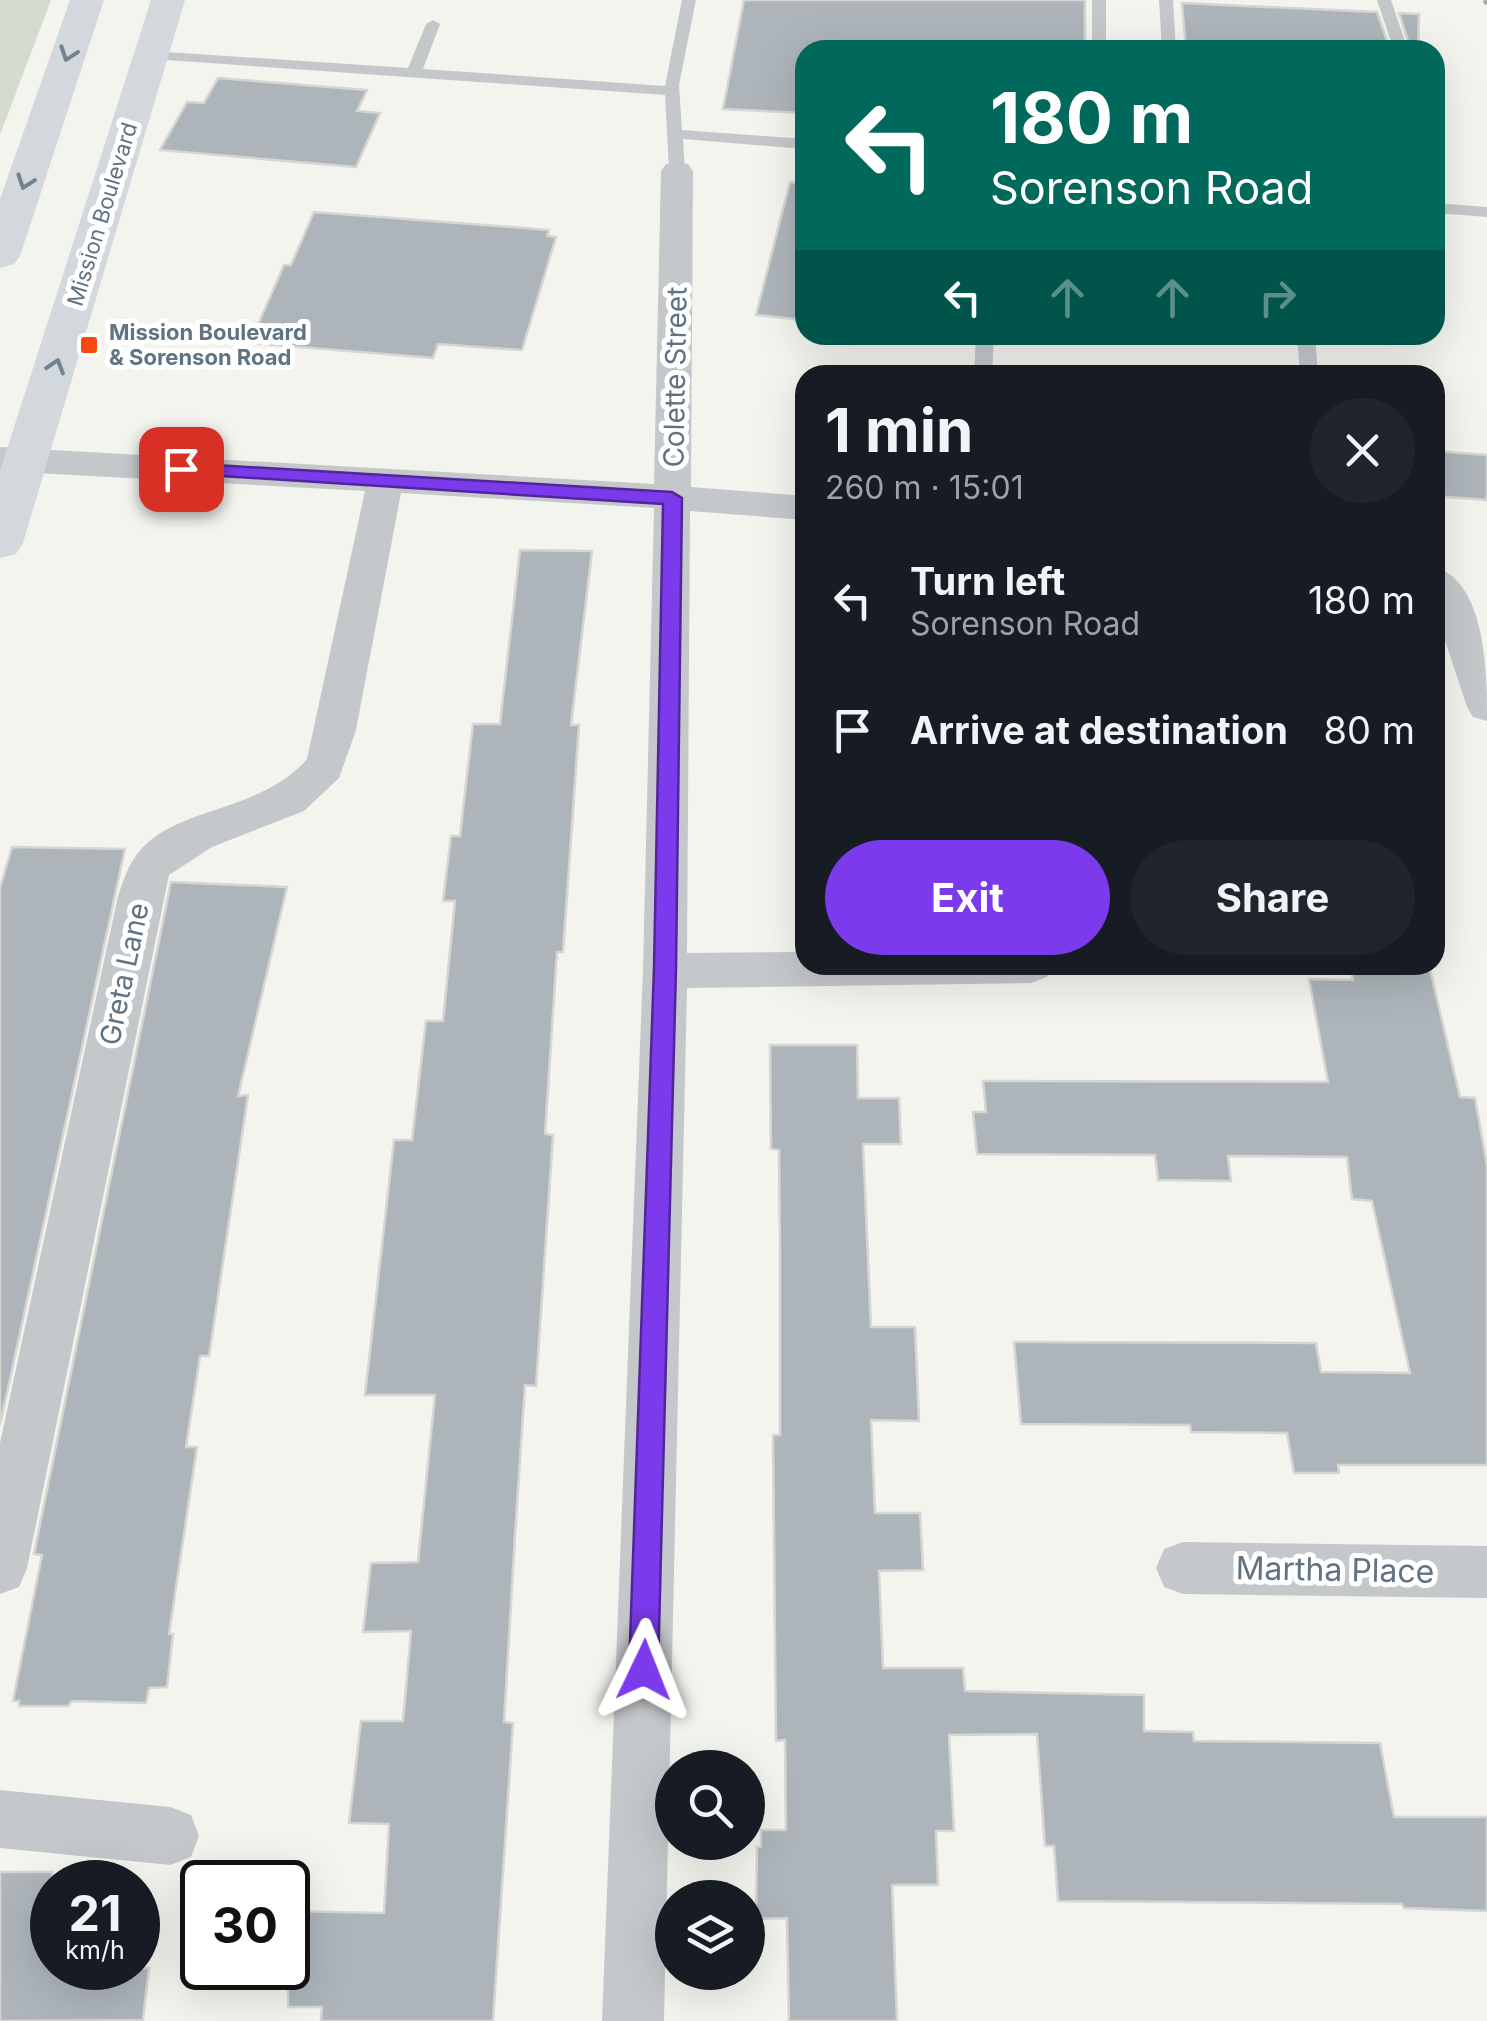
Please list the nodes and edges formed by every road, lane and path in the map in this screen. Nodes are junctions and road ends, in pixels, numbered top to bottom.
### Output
1 (87, 0) edge
2 (168, 0) edge
3 (689, 0) edge
4 (1099, 0) edge
5 (1166, 0) edge
6 (1384, 0) edge
7 (433, 24) dead end
8 (1098, 40) edge
9 (1168, 40) edge
10 (1398, 40) edge
11 (151, 54) junction
12 (414, 72) junction
13 (673, 91) junction
14 (676, 134) junction
15 (795, 143) edge
16 (677, 172) joint
17 (1445, 209) edge
18 (1487, 212) edge
19 (0, 256) edge
20 (14, 459) edge
21 (386, 480) junction
22 (672, 498) junction
23 (795, 507) edge
24 (0, 543) edge
25 (1445, 596) edge
26 (1487, 707) edge
27 (665, 968) junction
28 (795, 970) edge
29 (0, 1568) edge
30 (1183, 1568) dead end
31 (1487, 1572) edge
32 (0, 1819) edge
33 (170, 1836) dead end
34 (633, 2021) edge

1 -> 19 main road
2 - 11 main road, Mission Boulevard
3 - 13 lane
4 - 8 lane
5 - 9 lane
6 - 10 lane
7 - 12 lane
11 - 12 lane
20 -> 11 main road, Mission Boulevard
12 - 13 lane
13 - 14 lane
14 - 15 lane
14 - 16 lane
16 - 22 street, Colette Street
17 - 18 lane
20 - 21 street
20 - 24 main road, Mission Boulevard
21 - 22 street
21 - 29 street, Greta Lane
22 - 23 street
22 - 27 street, Colette Street
25 - 26 street
27 - 28 street
27 - 34 street, Colette Street
30 - 31 street, Martha Place
32 - 33 street

